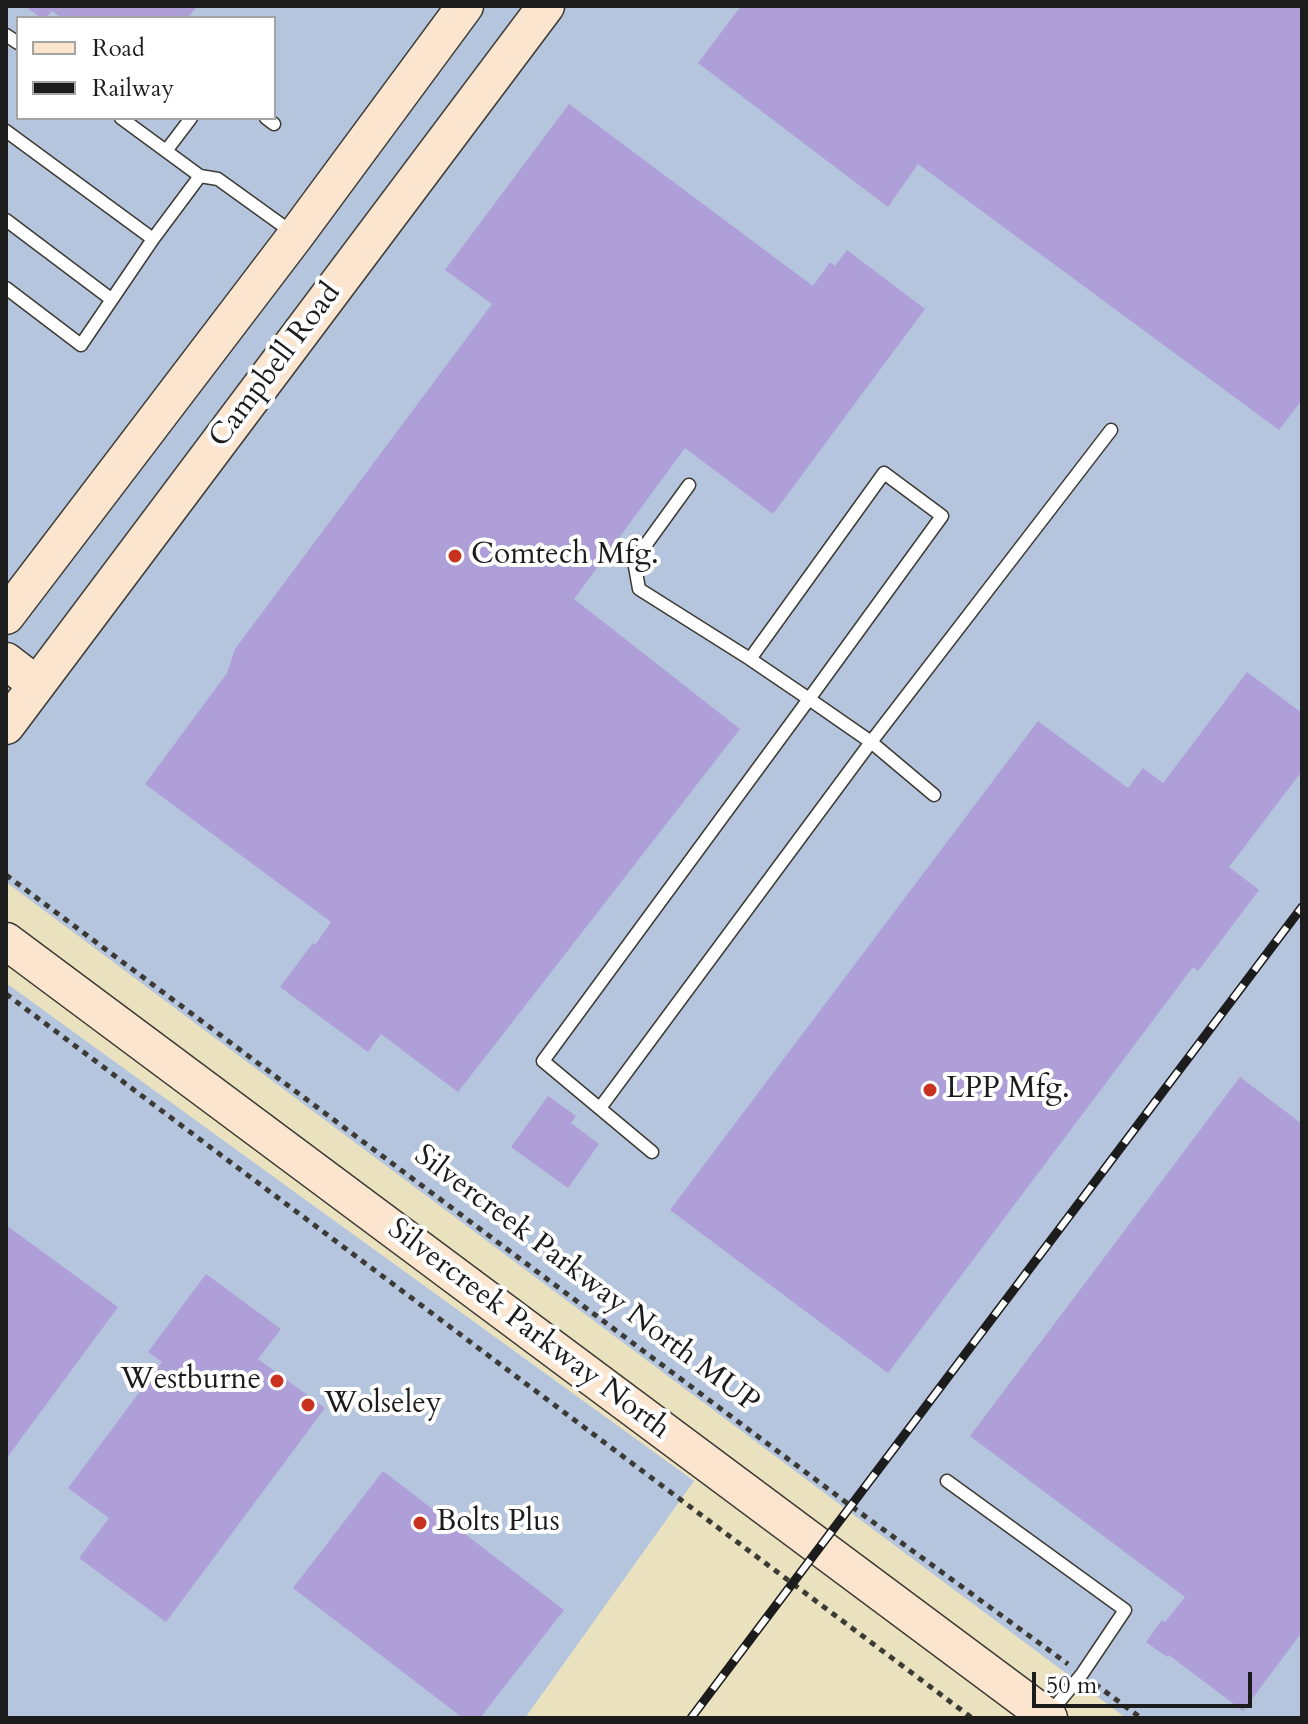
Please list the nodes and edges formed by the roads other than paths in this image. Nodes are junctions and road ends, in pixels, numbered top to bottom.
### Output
1 (465, 6) edge
2 (546, 6) edge
3 (124, 120) edge
4 (189, 120) edge
5 (6, 131) edge
6 (166, 151) junction
7 (200, 176) junction
8 (6, 220) edge
9 (296, 235) junction
10 (153, 239) junction
11 (6, 288) edge
12 (111, 299) junction
13 (1111, 430) dead end
14 (689, 485) dead end
15 (6, 616) edge
16 (750, 659) junction
17 (6, 661) edge
18 (36, 684) junction
19 (809, 699) junction
20 (6, 726) edge
21 (871, 742) junction
22 (934, 795) dead end
23 (6, 941) edge
24 (600, 1108) junction
25 (652, 1152) dead end
26 (947, 1481) dead end
27 (1048, 1717) edge

1 - 9 street, Campbell Road
2 - 18 street, Campbell Road
3 - 6 lane
4 - 6 lane
5 - 10 lane
6 - 7 lane
7 - 9 lane
7 - 10 lane
8 - 12 lane
9 - 15 street, Campbell Road
10 - 12 lane
11 - 12 lane
13 - 21 lane
14 - 16 lane
16 - 19 lane
16 - 19 lane
17 - 18 street
18 - 20 street, Campbell Road
19 - 21 lane
19 - 24 lane
21 - 22 lane
21 - 24 lane
23 - 27 street, Silvercreek Parkway North
24 - 25 lane
26 - 27 lane

